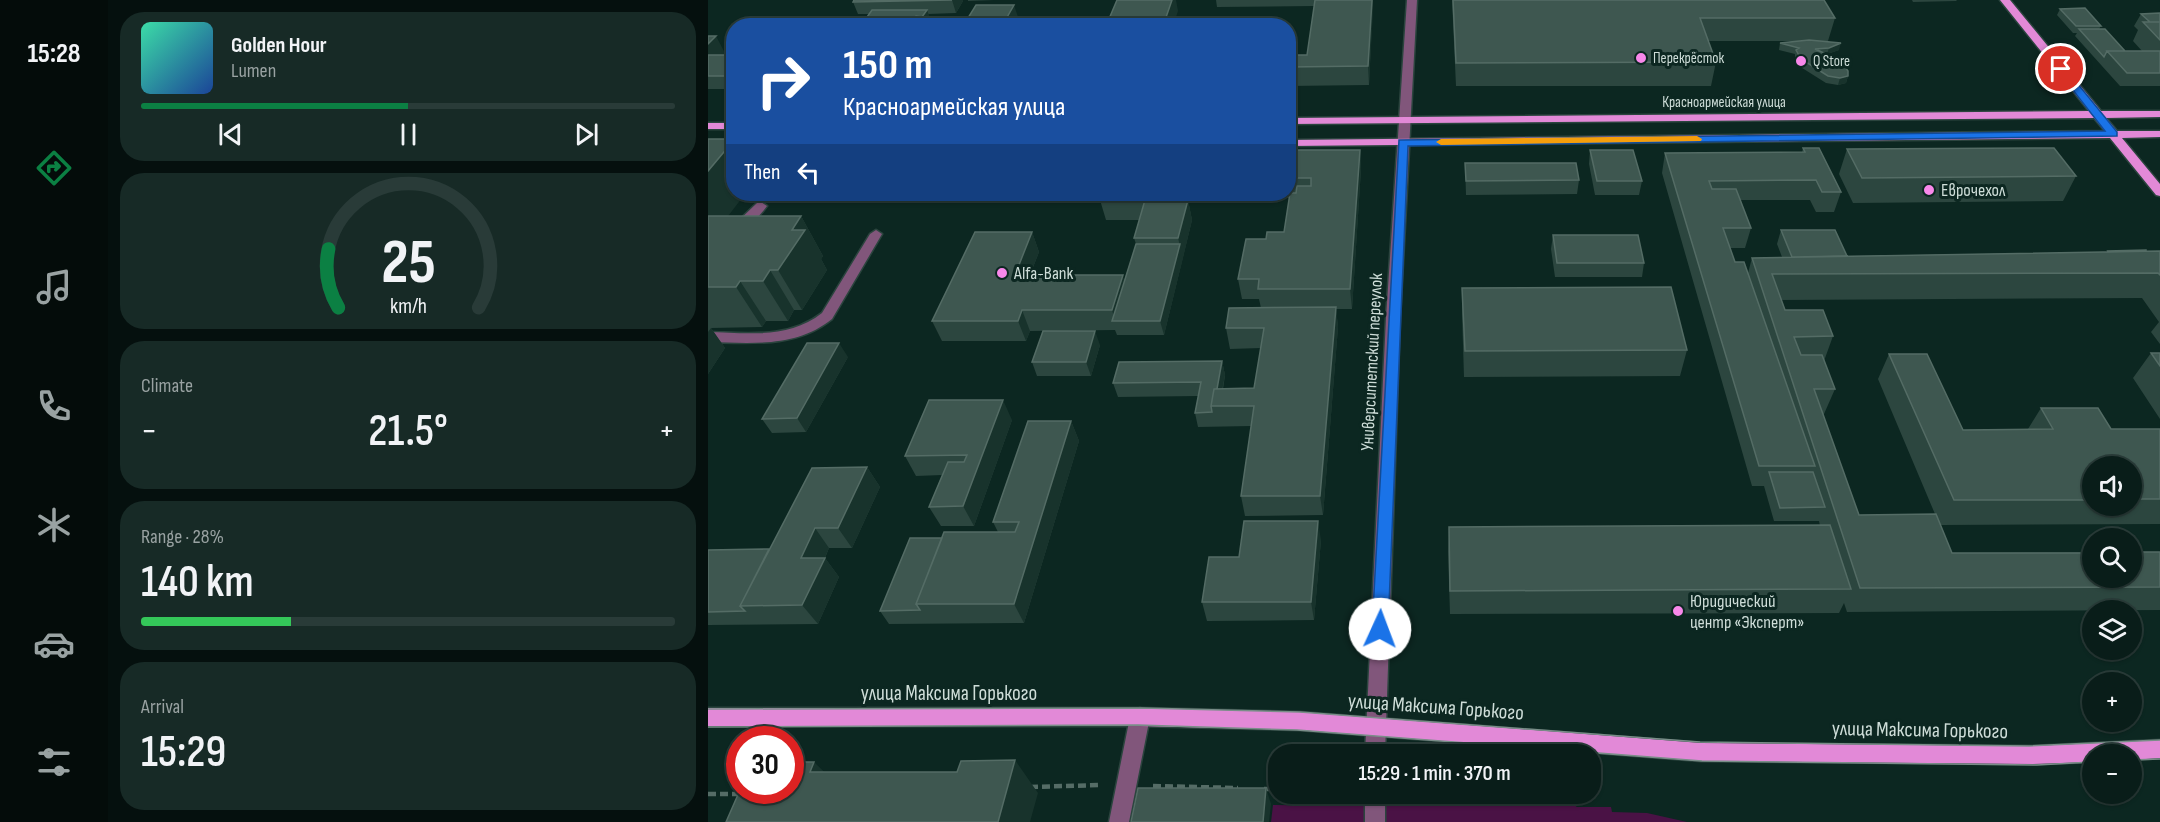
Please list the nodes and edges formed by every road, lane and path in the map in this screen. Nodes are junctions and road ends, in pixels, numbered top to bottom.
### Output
1 (1412, 0) edge
2 (2005, 0) edge
3 (2097, 114) junction
4 (2160, 114) edge
5 (1404, 120) junction
6 (1296, 121) edge
7 (708, 126) edge
8 (726, 126) edge
9 (2113, 134) junction
10 (2160, 134) edge
11 (1403, 142) junction
12 (1296, 143) edge
13 (2160, 192) edge
14 (761, 206) dead end
15 (876, 234) dead end
16 (715, 241) edge
17 (708, 337) edge
18 (708, 717) edge
19 (1140, 717) junction
20 (1376, 726) junction
21 (1375, 744) edge
22 (2160, 749) edge
23 (1103, 785) dead end
24 (1150, 785) edge
25 (1019, 787) dead end
26 (1243, 788) edge
27 (1255, 789) edge
28 (1268, 789) edge
29 (708, 794) edge
30 (726, 794) edge
31 (1375, 804) edge
32 (1119, 822) edge
33 (1375, 822) edge

1 - 5 street, Университетский переулок
2 - 3 main road
3 - 4 main road, Красноармейская улица
3 - 5 main road, Красноармейская улица
3 - 9 main road
5 - 6 main road, Красноармейская улица
5 - 11 street, Университетский переулок
7 - 8 main road
9 - 10 main road, Красноармейская улица
9 - 11 main road, Красноармейская улица
9 - 13 main road
11 - 12 main road, Красноармейская улица
11 - 20 street, Университетский переулок
14 - 16 street
15 - 17 street
18 - 19 main road, улица Максима Горького
19 - 20 main road, улица Максима Горького
19 - 32 street
20 - 21 street, Университетский переулок
20 - 22 main road, улица Максима Горького
23 - 25 path
24 - 26 path
27 - 28 path
29 - 30 path
31 - 33 street

